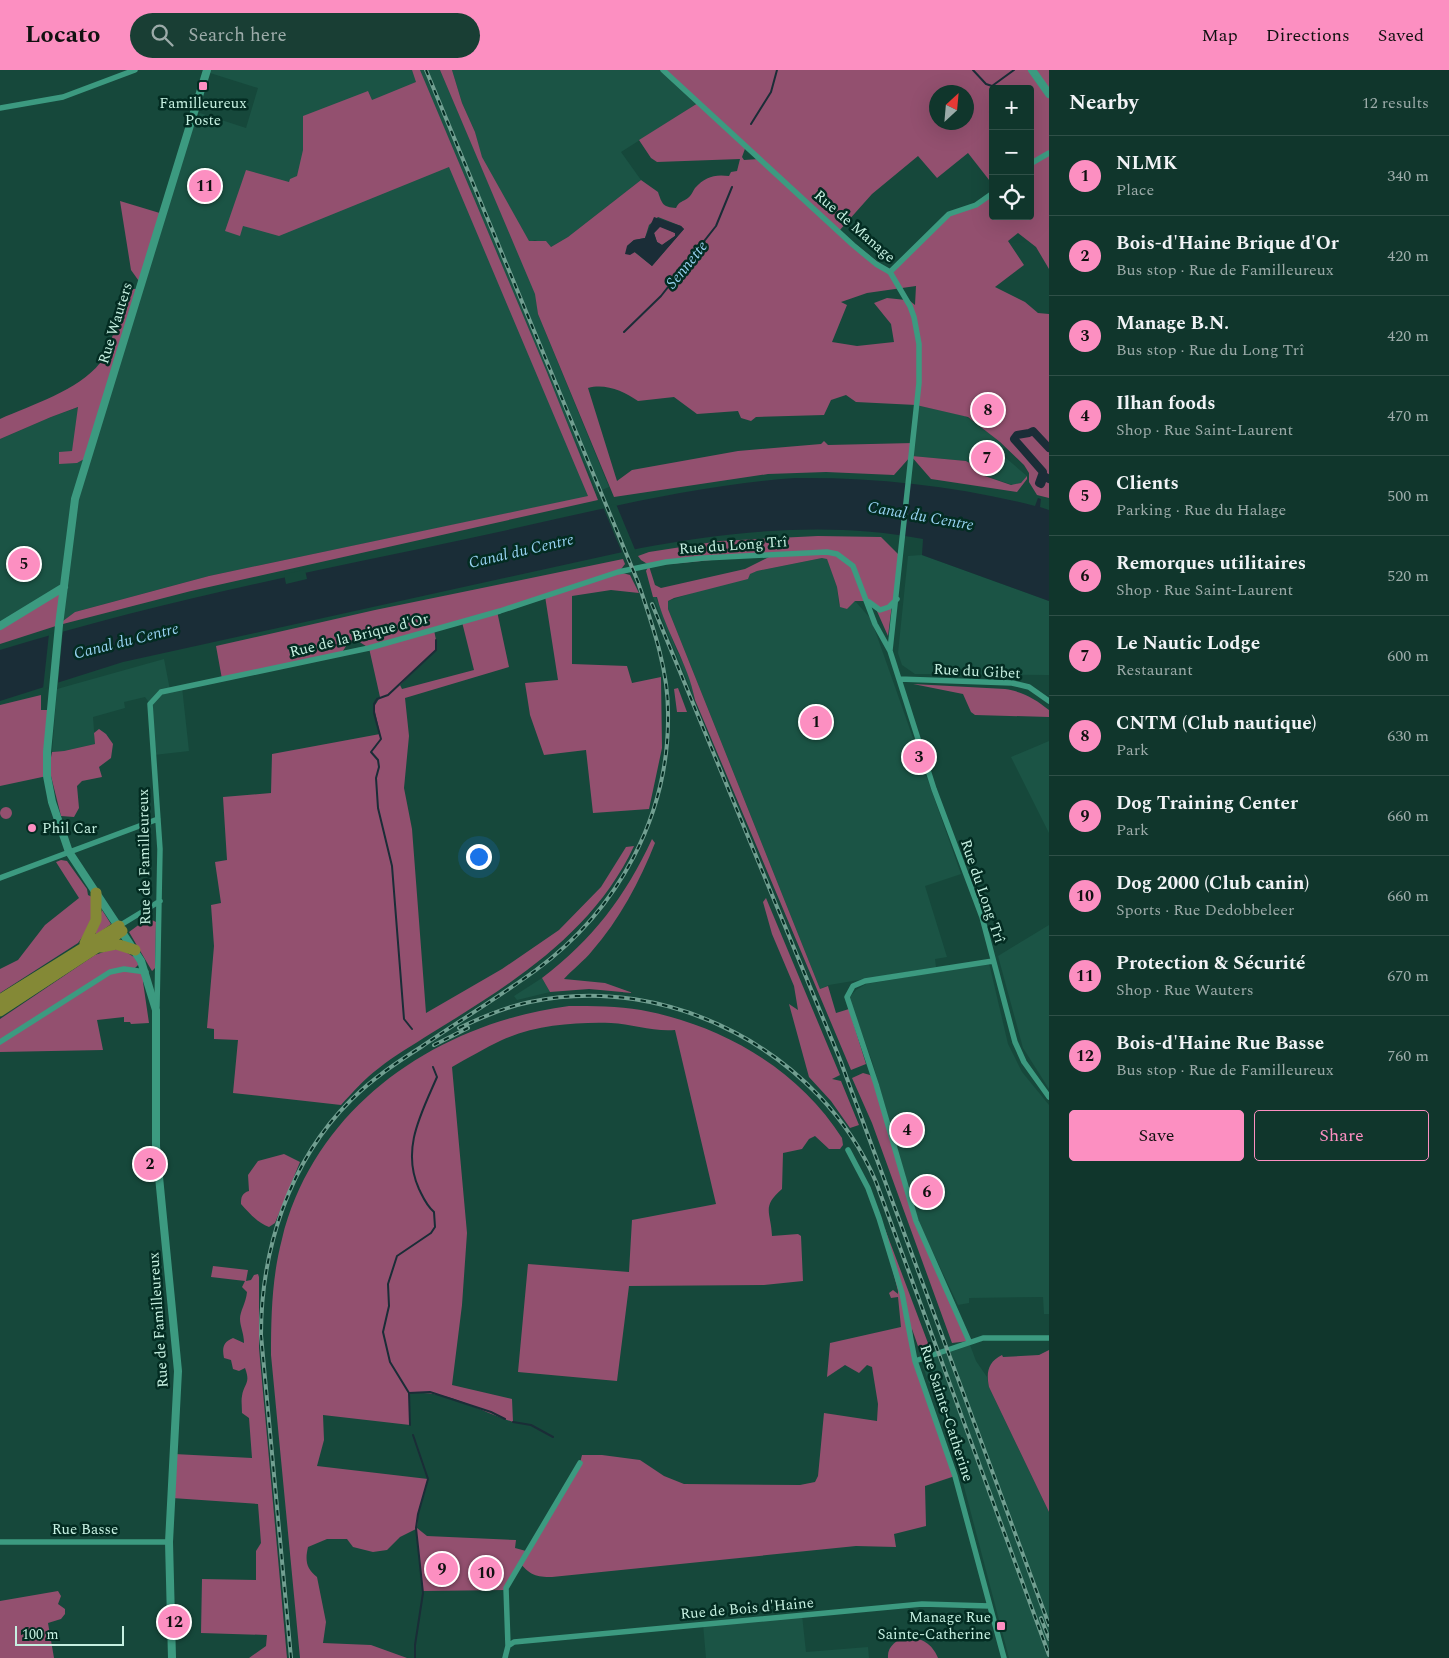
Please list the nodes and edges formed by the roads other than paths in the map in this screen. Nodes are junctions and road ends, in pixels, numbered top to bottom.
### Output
1 (135, 70) edge
2 (207, 70) edge
3 (663, 70) edge
4 (1032, 70) edge
5 (1049, 94) edge
6 (0, 108) edge
7 (1049, 153) edge
8 (1034, 162) edge
9 (989, 195) edge
10 (890, 272) junction
11 (576, 585) joint
12 (64, 587) junction
13 (897, 599) junction
14 (867, 600) junction
15 (0, 626) edge
16 (890, 651) junction
17 (899, 679) junction
18 (1049, 701) edge
19 (150, 704) joint
20 (50, 710) joint
21 (158, 819) junction
22 (69, 852) junction
23 (0, 878) edge
24 (96, 893) junction
25 (160, 901) junction
26 (120, 928) junction
27 (81, 949) junction
28 (95, 949) junction
29 (135, 950) junction
30 (994, 960) junction
31 (146, 972) junction
32 (0, 1000) edge
33 (156, 1010) junction
34 (0, 1011) edge
35 (0, 1042) edge
36 (1049, 1097) edge
37 (848, 1150) dead end
38 (1049, 1338) edge
39 (969, 1341) junction
40 (915, 1361) junction
41 (580, 1463) dead end
42 (0, 1542) edge
43 (169, 1542) junction
44 (990, 1606) junction
45 (507, 1647) junction
46 (172, 1658) edge
47 (506, 1658) edge
48 (1004, 1658) edge

1 - 6 street
2 - 12 street, Rue Wauters
3 - 10 street, Rue de Manage
4 - 5 street
7 - 8 street
9 - 10 street
10 - 13 street, Rue de Manage
11 - 14 street, Rue du Long Trî
11 - 19 street, Rue de la Brique d'Or
12 - 15 street
12 - 20 street, Rue Wauters
13 - 14 street
13 - 16 street
14 - 16 street, Rue du Long Trî
16 - 17 street, Rue du Long Trî
17 - 18 street, Rue du Gibet
17 - 30 street, Rue du Long Trî
19 - 21 street, Rue de Familleureux
20 - 22 street, Rue de Familleureux
21 - 22 street
21 - 25 street, Rue de Familleureux
22 - 23 street
22 - 24 street, Rue de Familleureux
24 - 26 street, Rue de Familleureux
24 - 27 highway
25 - 26 street
25 - 33 street, Rue de Familleureux
26 - 27 highway
26 - 28 highway
26 - 29 street, Rue de Familleureux
27 - 32 highway
28 - 29 highway
28 - 34 highway
29 - 31 street, Rue de Familleureux
30 - 36 street, Rue du Long Trî
30 - 39 street
31 - 33 street, Rue de Familleureux
31 - 35 street
33 - 43 street, Rue de Familleureux
37 - 40 street, Rue Sainte-Catherine
38 - 39 street
39 - 40 street
40 - 44 street, Rue Sainte-Catherine
41 - 45 street
42 - 43 street, Rue Basse
43 - 46 street, Rue de Familleureux
44 - 45 street, Rue de Bois d'Haine
44 - 48 street, Rue Sainte-Catherine
45 - 47 street

